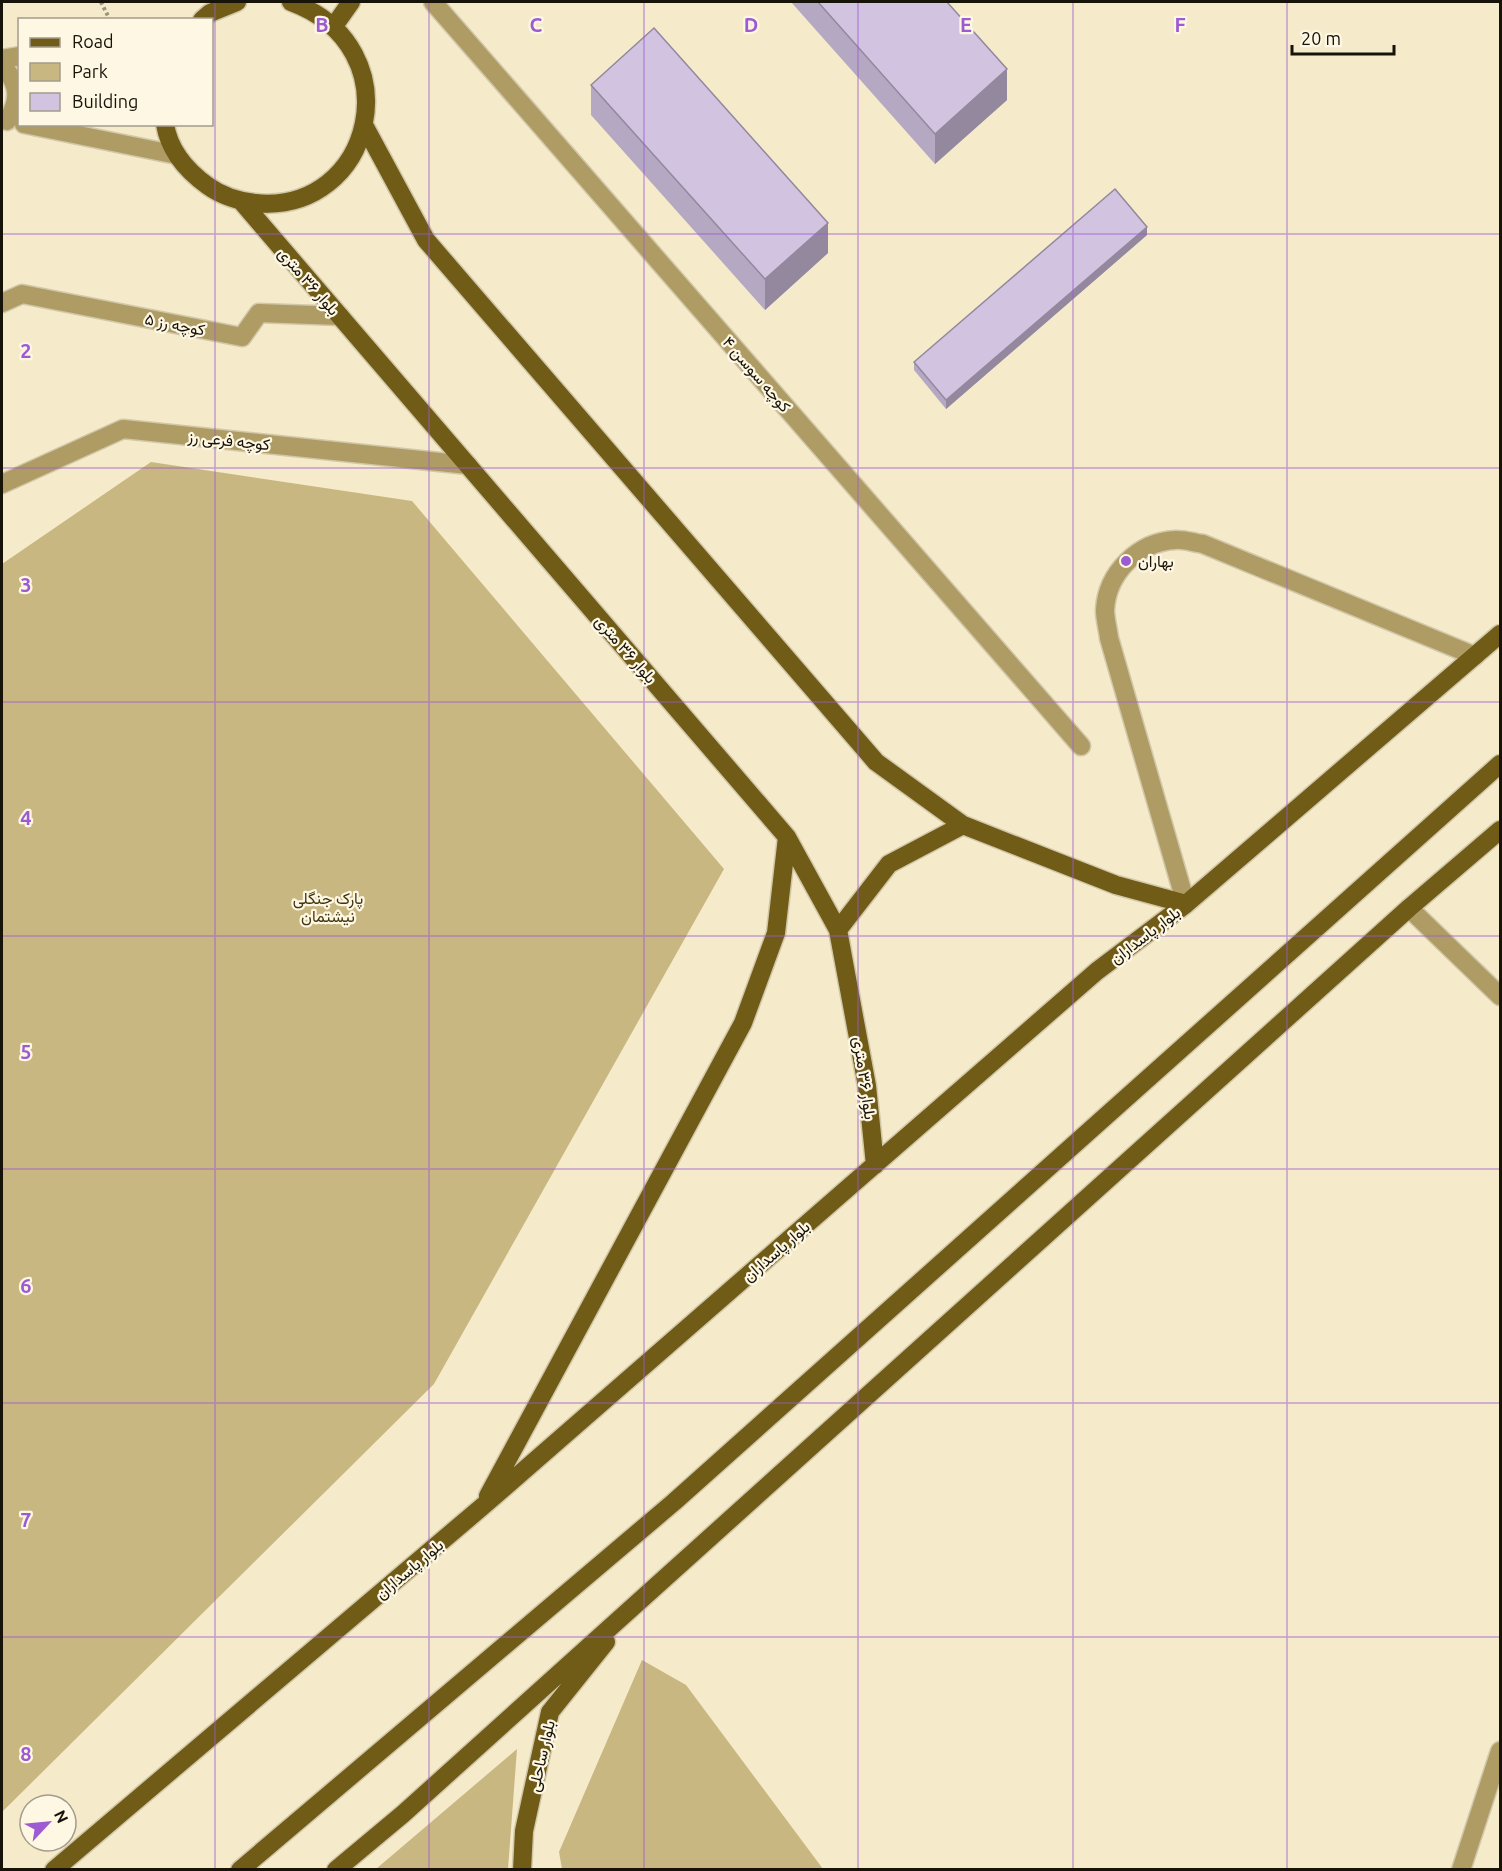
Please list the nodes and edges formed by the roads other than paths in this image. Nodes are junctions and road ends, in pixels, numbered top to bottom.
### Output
1 (235, 2) edge
2 (291, 2) edge
3 (351, 2) edge
4 (433, 2) edge
5 (206, 18) edge
6 (334, 26) junction
7 (18, 56) edge
8 (2, 59) edge
9 (2, 65) edge
10 (13, 122) edge
11 (364, 125) junction
12 (33, 126) edge
13 (166, 126) edge
14 (177, 155) junction
15 (241, 201) junction
16 (2, 303) edge
17 (340, 316) junction
18 (468, 465) junction
19 (2, 484) edge
20 (1500, 634) edge
21 (1475, 656) junction
22 (1081, 746) dead end
23 (1500, 764) edge
24 (963, 825) junction
25 (1500, 830) edge
26 (787, 837) junction
27 (1186, 904) junction
28 (1409, 908) junction
29 (838, 930) junction
30 (1500, 996) edge
31 (875, 1165) junction
32 (483, 1506) junction
33 (639, 1600) junction
34 (1500, 1751) edge
35 (54, 1869) edge
36 (240, 1869) edge
37 (336, 1869) edge
38 (522, 1869) edge
39 (1461, 1869) edge

1 - 5 main road
2 - 6 main road
3 - 6 main road
4 - 22 street, کوچه سوسن ۴
6 - 11 main road
7 - 8 street
9 - 10 street
11 - 15 main road
11 - 24 main road
12 - 14 street
13 - 14 main road
14 - 15 main road
15 - 17 main road, بلوار ۳۶ متری
16 - 17 street, کوچه رز ۵
17 - 18 main road, بلوار ۳۶ متری
18 - 19 street, کوچه فرعی رز
18 - 26 main road, بلوار ۳۶ متری
20 - 21 main road, بلوار پاسداران
21 - 27 main road, بلوار پاسداران
21 - 27 street
23 - 36 main road
24 - 27 main road
24 - 29 main road
25 - 28 main road
26 - 29 main road, بلوار ۳۶ متری
26 - 32 main road
27 - 31 main road, بلوار پاسداران
28 - 30 street
28 - 33 main road
29 - 31 main road, بلوار ۳۶ متری
31 - 32 main road, بلوار پاسداران
32 - 35 main road, بلوار پاسداران
33 - 37 main road
33 - 38 main road, بلوار ساحلی
34 - 39 street

